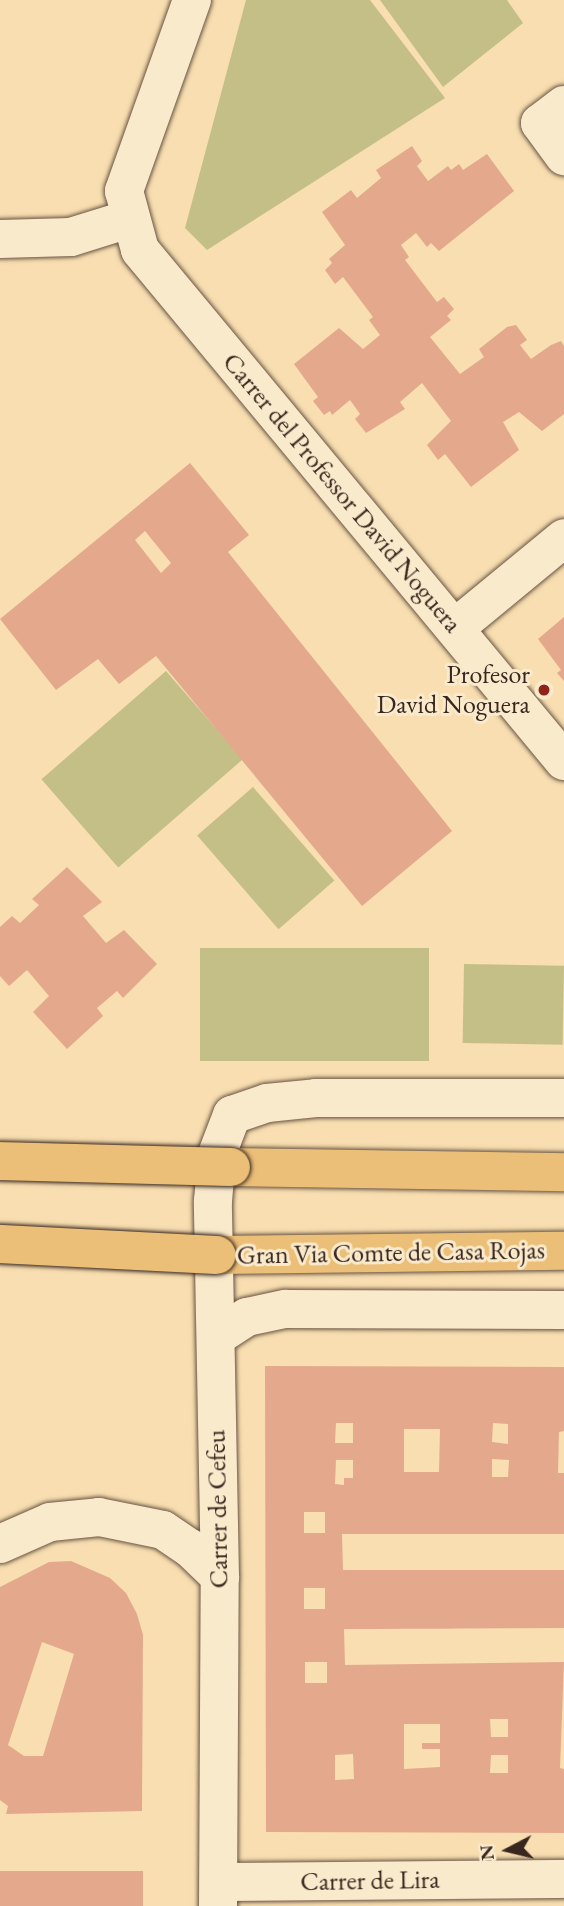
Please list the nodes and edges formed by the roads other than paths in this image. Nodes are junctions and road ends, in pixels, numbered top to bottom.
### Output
1 (192, 0) edge
2 (564, 105) edge
3 (564, 156) edge
4 (129, 219) junction
5 (0, 239) edge
6 (564, 538) edge
7 (455, 628) junction
8 (564, 761) edge
9 (564, 1098) edge
10 (0, 1161) edge
11 (564, 1172) edge
12 (0, 1244) edge
13 (564, 1251) edge
14 (564, 1310) edge
15 (216, 1337) junction
16 (0, 1544) edge
17 (220, 1577) junction
18 (564, 1879) edge
19 (218, 1894) edge

1 - 4 street, Carrer del Professor David Noguera
2 - 3 street
4 - 5 street
4 - 7 street, Carrer del Professor David Noguera
6 - 7 street
7 - 8 street, Carrer del Professor David Noguera
9 - 15 street, Carrer de Cefeu
10 - 11 main road, bridge
12 - 13 main road, Gran Via Comte de Casa Rojas, bridge
14 - 15 street, Gran Via Comte de Casa Rojas
15 - 17 street, Carrer de Cefeu
16 - 17 street
17 - 19 street, Carrer de Cefeu
18 - 19 street, Carrer de Lira

